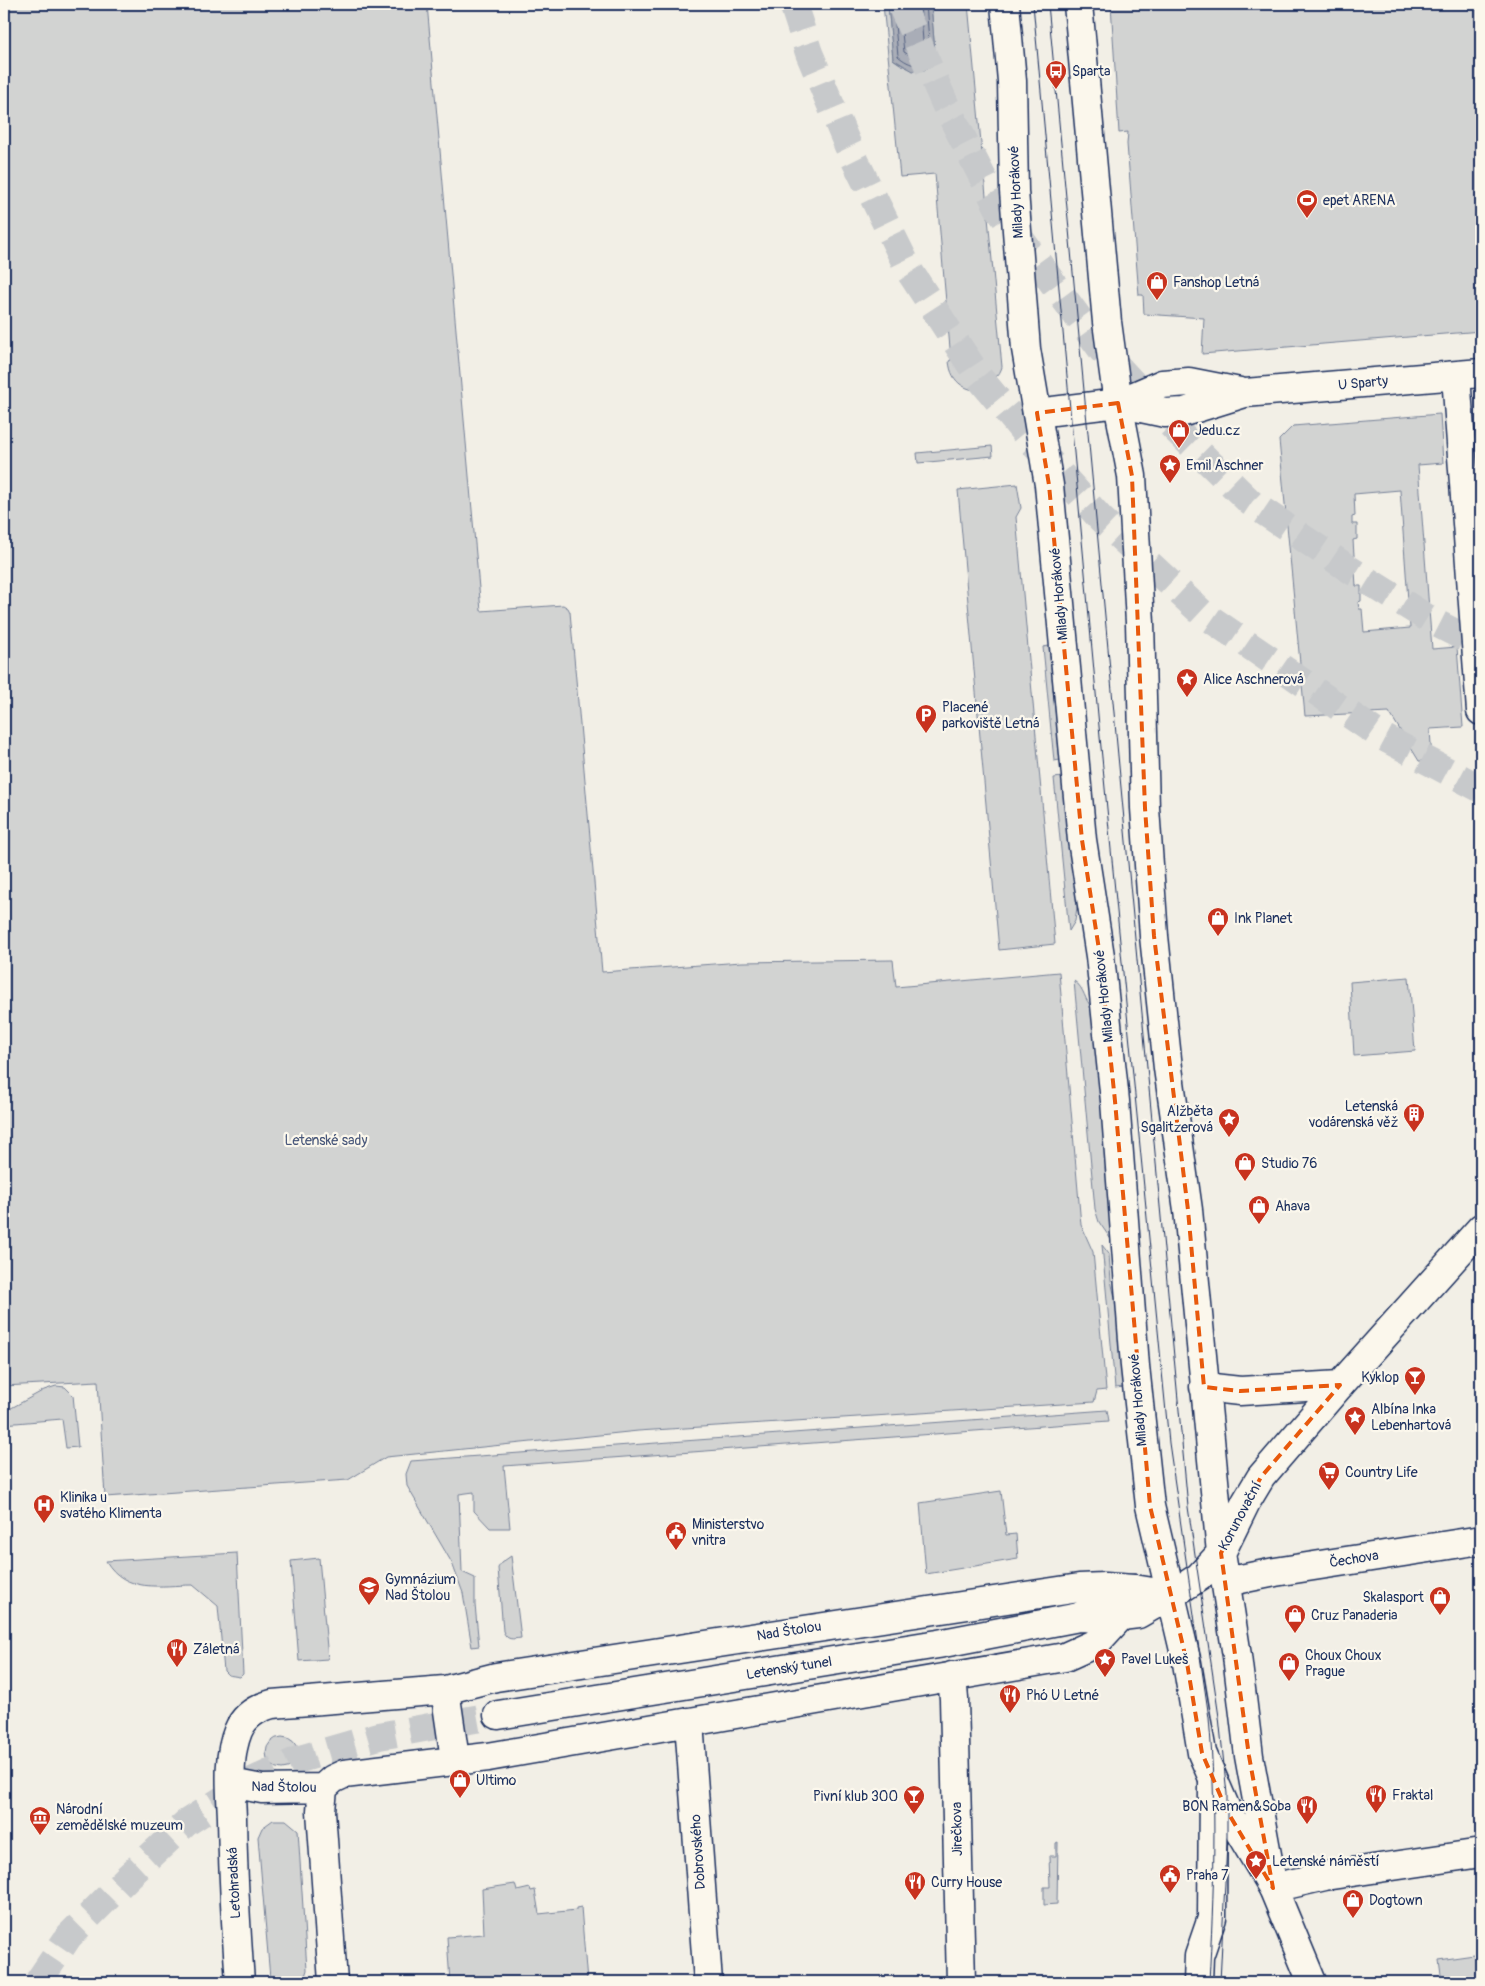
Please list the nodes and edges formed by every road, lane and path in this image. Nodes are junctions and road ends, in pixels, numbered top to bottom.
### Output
1 (1005, 4) edge
2 (1078, 4) edge
3 (1469, 374) edge
4 (1118, 403) junction
5 (1037, 413) junction
6 (1481, 711) edge
7 (1481, 1228) edge
8 (1340, 1385) junction
9 (1204, 1386) junction
10 (1481, 1540) edge
11 (1222, 1553) junction
12 (1226, 1582) junction
13 (1134, 1589) junction
14 (1171, 1595) junction
15 (1079, 1617) junction
16 (1120, 1617) junction
17 (952, 1676) junction
18 (445, 1690) junction
19 (498, 1715) tunnel mouth
20 (689, 1722) junction
21 (455, 1760) junction
22 (1214, 1783) junction
23 (231, 1784) junction
24 (323, 1788) junction
25 (1481, 1853) edge
26 (1273, 1888) junction
27 (240, 1982) edge
28 (333, 1982) edge
29 (708, 1982) edge
30 (960, 1982) edge
31 (1198, 1982) edge
32 (1312, 1982) edge

1 - 5 main road, Milady Horákové
2 - 4 main road
3 - 4 main road, U Sparty
3 - 6 main road
4 - 5 main road, U Sparty
4 - 9 main road
5 - 14 main road, Milady Horákové
7 - 8 main road, Korunovační
8 - 9 main road
8 - 11 main road, Korunovační
9 - 11 main road
10 - 12 main road, Čechova
11 - 12 main road
11 - 14 main road, Korunovační
12 - 26 main road
13 - 14 main road, Letenský tunel
13 - 15 main road, Letenský tunel
13 - 18 main road, Nad Štolou
14 - 16 main road, Letenský tunel
14 - 22 main road, Milady Horákové
15 - 16 main road, Letenský tunel
15 - 19 main road, Letenský tunel
16 - 17 main road, Nad Štolou
17 - 20 main road, Nad Štolou
17 - 30 main road, Jirečkova
18 - 21 main road
18 - 23 main road, Nad Štolou
20 - 21 main road, Nad Štolou
20 - 29 main road, Dobrovského
21 - 24 main road, Nad Štolou
22 - 26 main road
22 - 31 main road, Milady Horákové
23 - 24 main road, Nad Štolou
23 - 27 main road, Letohradská
24 - 28 main road
25 - 26 main road
26 - 32 main road

